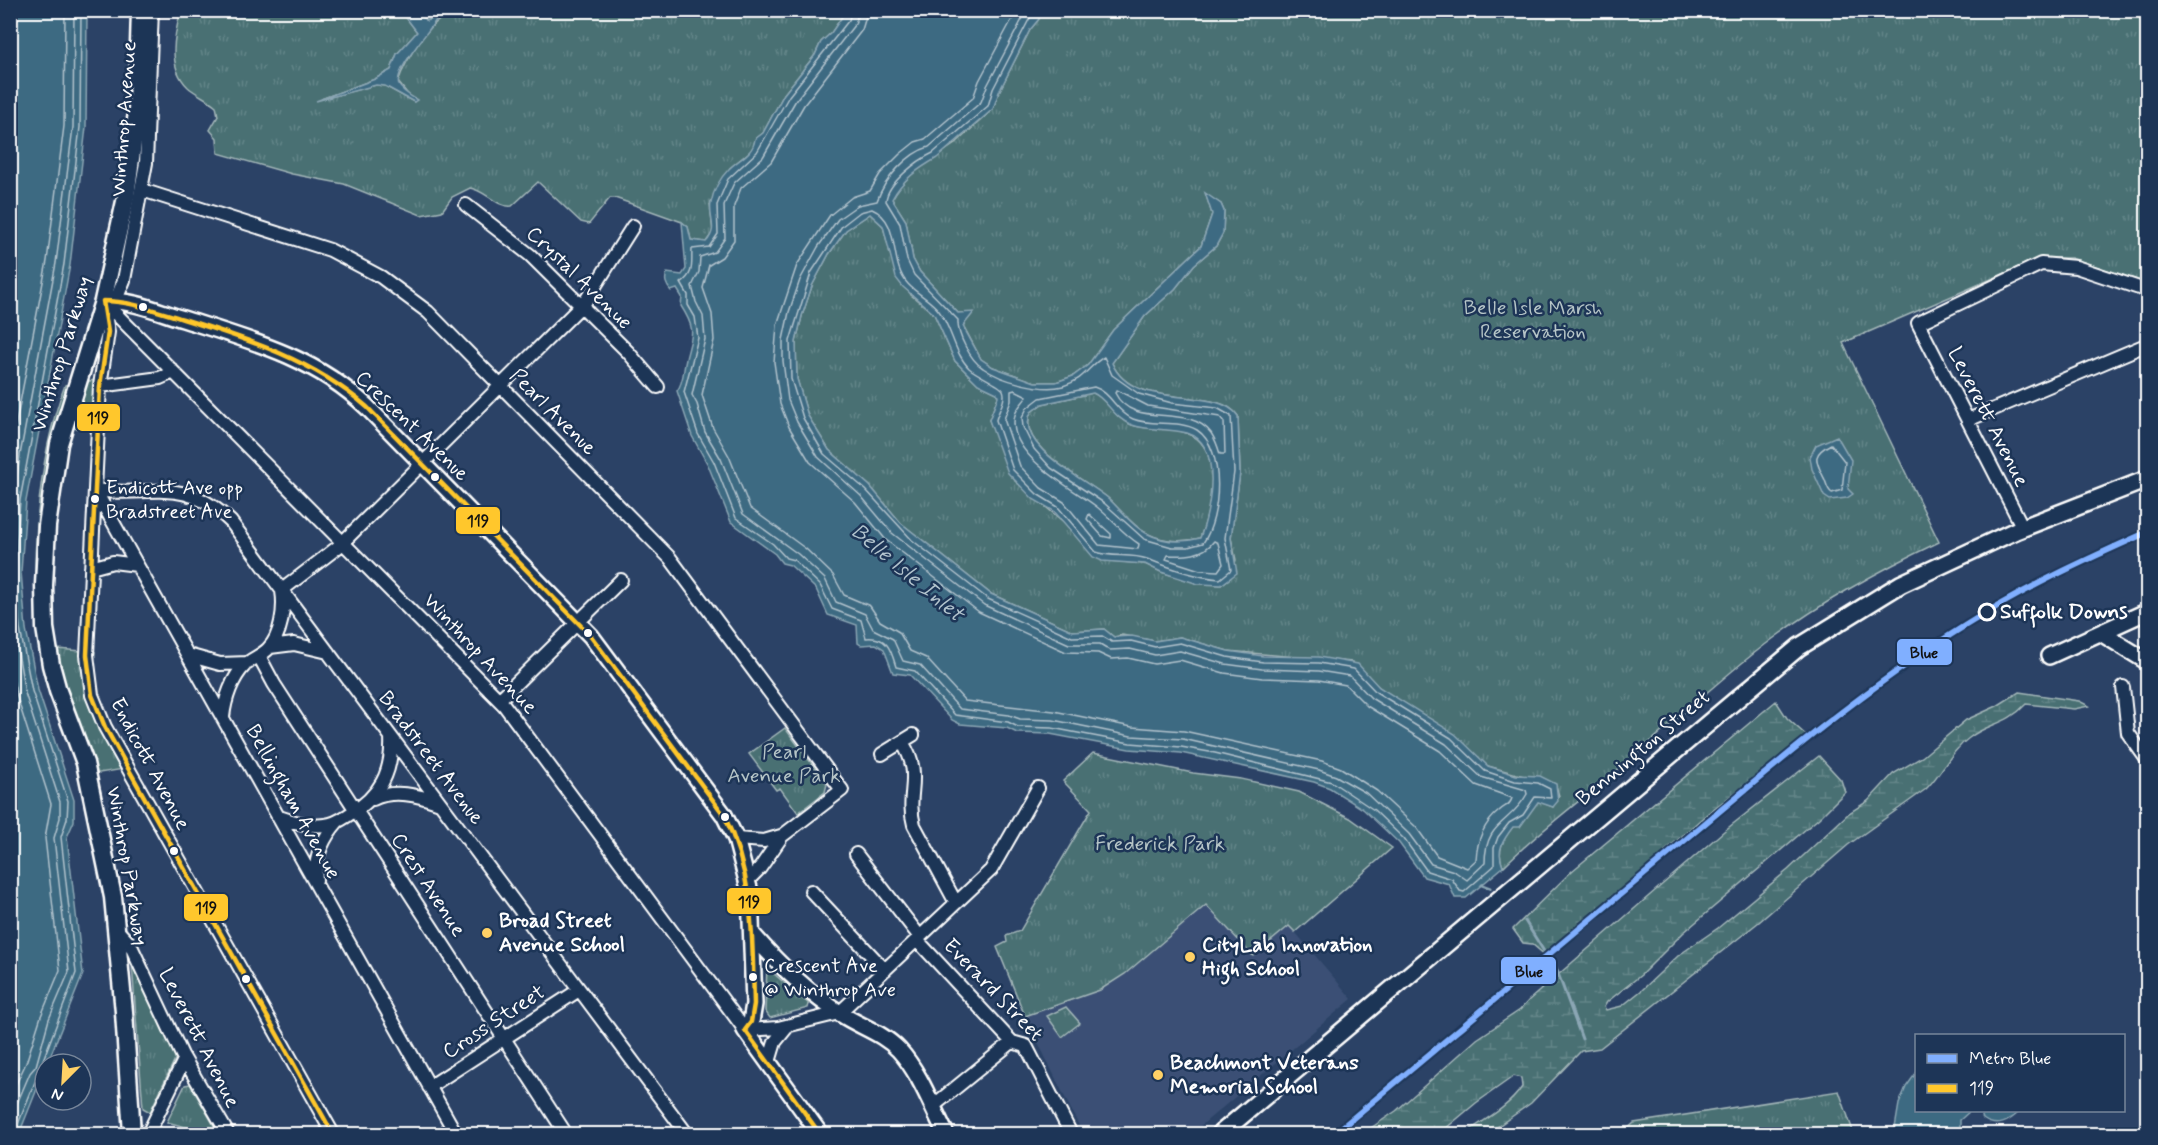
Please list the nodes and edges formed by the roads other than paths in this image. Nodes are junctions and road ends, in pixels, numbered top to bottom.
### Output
1 (140, 10) edge
2 (152, 10) edge
3 (142, 190) junction
4 (466, 205) dead end
5 (633, 226) dead end
6 (2148, 291) edge
7 (110, 301) junction
8 (581, 306) junction
9 (2148, 344) edge
10 (171, 369) junction
11 (100, 386) junction
12 (500, 387) junction
13 (658, 387) dead end
14 (1968, 420) junction
15 (422, 464) junction
16 (2148, 479) edge
17 (95, 490) junction
18 (2023, 528) junction
19 (343, 542) junction
20 (137, 565) junction
21 (91, 568) junction
22 (621, 580) dead end
23 (282, 590) junction
24 (2148, 611) edge
25 (578, 622) junction
26 (2101, 633) junction
27 (270, 647) junction
28 (328, 652) junction
29 (188, 655) junction
30 (259, 656) junction
31 (2049, 656) dead end
32 (2148, 662) edge
33 (248, 663) junction
34 (2123, 687) dead end
35 (499, 700) junction
36 (223, 717) junction
37 (391, 737) junction
38 (882, 754) dead end
39 (2148, 761) edge
40 (1038, 788) dead end
41 (372, 800) junction
42 (440, 803) junction
43 (357, 810) junction
44 (279, 817) junction
45 (338, 821) junction
46 (782, 836) junction
47 (736, 839) junction
48 (856, 854) dead end
49 (748, 880) junction
50 (316, 884) junction
51 (811, 891) dead end
52 (956, 903) junction
53 (117, 930) junction
54 (753, 935) junction
55 (918, 939) junction
56 (885, 970) junction
57 (579, 990) junction
58 (839, 1013) junction
59 (789, 1025) junction
60 (746, 1030) junction
61 (504, 1039) junction
62 (1012, 1042) junction
63 (184, 1060) junction
64 (770, 1062) junction
65 (429, 1087) junction
66 (932, 1107) junction
67 (132, 1134) edge
68 (148, 1134) edge
69 (228, 1134) edge
70 (333, 1134) edge
71 (456, 1134) edge
72 (567, 1134) edge
73 (687, 1134) edge
74 (820, 1134) edge
75 (946, 1134) edge
76 (1071, 1134) edge
77 (1220, 1134) edge

1 - 7 main road, Winthrop Parkway
2 - 3 street, Winthrop Avenue
3 - 7 street, Winthrop Avenue
3 - 12 street, Pearl Avenue
4 - 8 street, Crystal Avenue
5 - 8 street
6 - 14 street, Leverett Avenue
7 - 10 street, Winthrop Avenue
7 - 11 street, Endicott Avenue
7 - 15 street, Crescent Avenue
7 - 53 main road, Winthrop Parkway
8 - 12 street
8 - 13 street, Crystal Avenue
9 - 14 street
10 - 11 street
10 - 19 street, Winthrop Avenue
11 - 17 street, Endicott Avenue
12 - 15 street
12 - 46 street, Pearl Avenue
14 - 18 street, Leverett Avenue
15 - 19 street
15 - 25 street, Crescent Avenue
16 - 18 main road, Bennington Street
17 - 20 street, Bellingham Avenue
17 - 21 street, Endicott Avenue
17 - 23 street, Bradstreet Avenue
18 - 77 main road, Bennington Street
19 - 23 street
19 - 35 street, Winthrop Avenue
20 - 21 street
20 - 29 street, Bellingham Avenue
21 - 70 street, Endicott Avenue
22 - 25 street
23 - 27 street
23 - 28 street, Bradstreet Avenue
24 - 26 street
25 - 35 street
25 - 47 street, Crescent Avenue
26 - 31 street
26 - 32 street
27 - 28 street
27 - 30 street
28 - 37 street, Bradstreet Avenue
29 - 33 street
29 - 36 street, Bellingham Avenue
30 - 33 street
30 - 43 street, Crest Avenue
33 - 36 street
34 - 39 street
35 - 60 street, Winthrop Avenue
36 - 44 street, Bellingham Avenue
37 - 41 street
37 - 42 street, Bradstreet Avenue
38 - 52 street
40 - 52 street
41 - 42 street
41 - 43 street
42 - 57 street, Bradstreet Avenue
43 - 45 street
43 - 61 street, Crest Avenue
44 - 45 street
44 - 50 street, Bellingham Avenue
45 - 50 street
46 - 47 street
46 - 49 street
47 - 49 street, Crescent Avenue
48 - 55 street, Everard Street
49 - 54 street, Crescent Avenue
50 - 65 street, Bellingham Avenue
51 - 56 street
52 - 55 street
53 - 63 street, Leverett Avenue
53 - 67 main road, Winthrop Parkway
54 - 58 street
54 - 60 street, Crescent Avenue
55 - 56 street
55 - 62 street, Everard Street
56 - 58 street
57 - 61 street, Cross Street
57 - 73 street, Bradstreet Avenue
58 - 59 street
58 - 66 street
59 - 60 street
59 - 64 street
60 - 64 street, Winthrop Avenue
61 - 65 street, Cross Street
61 - 72 street, Crest Avenue
62 - 66 street
62 - 76 street, Everard Street
63 - 68 street
63 - 69 street, Leverett Avenue
64 - 74 street, Winthrop Avenue
65 - 71 street, Bellingham Avenue
66 - 75 street

